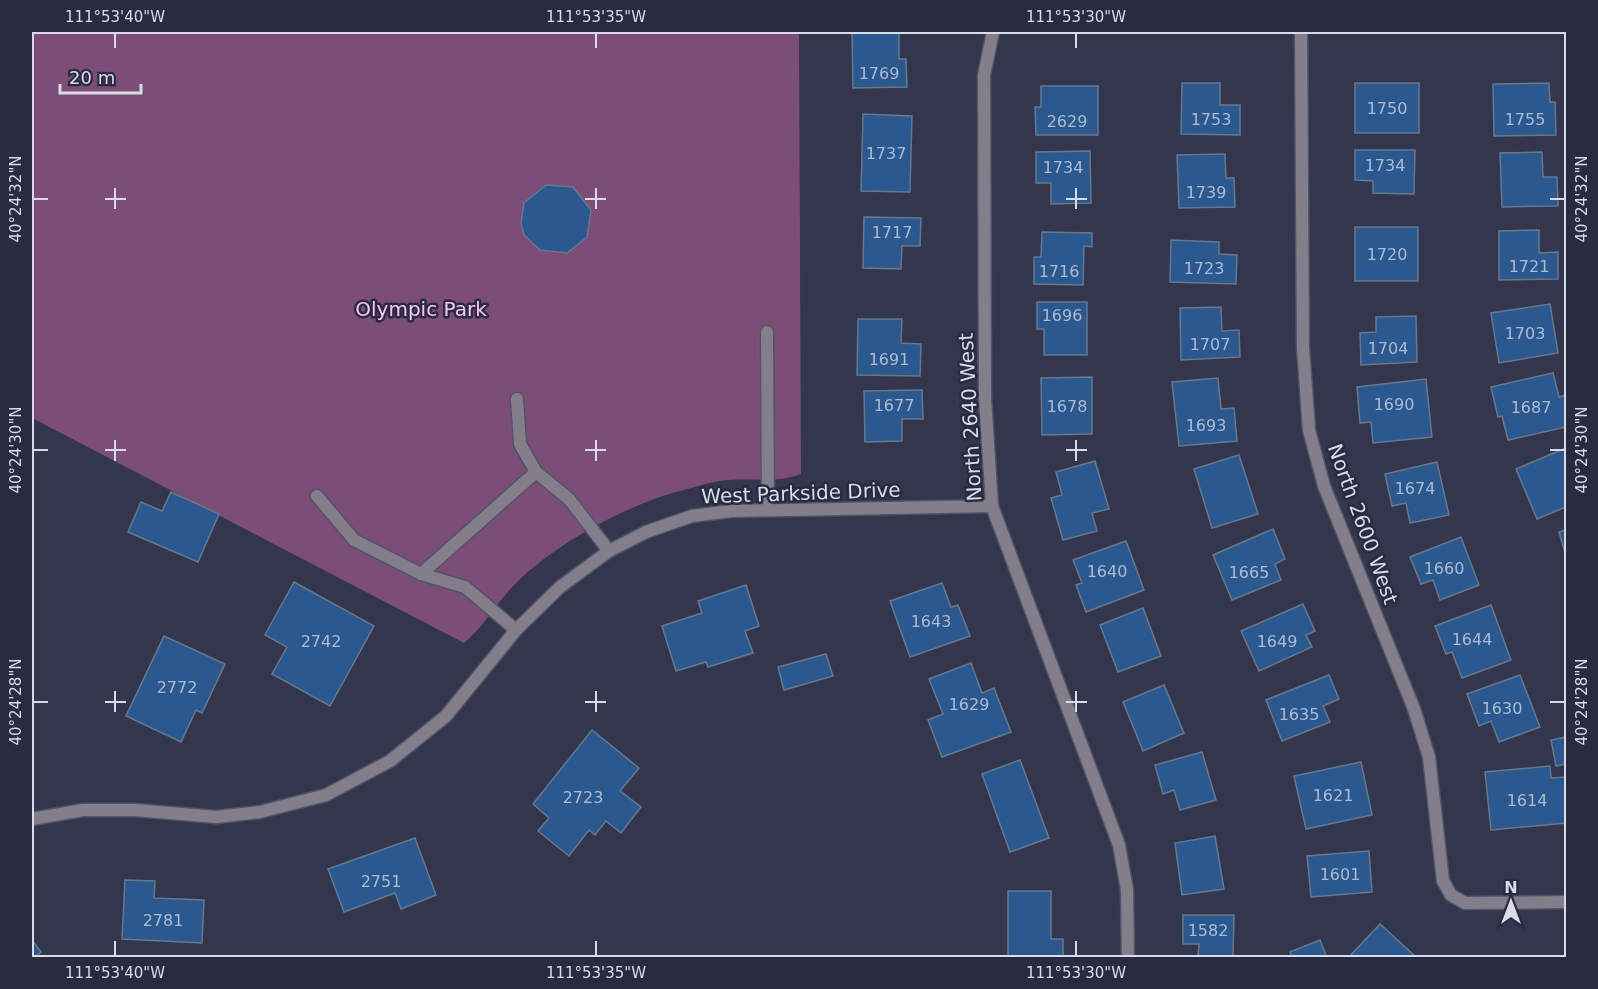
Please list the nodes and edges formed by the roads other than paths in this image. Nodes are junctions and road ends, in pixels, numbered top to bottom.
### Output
1 (993, 32) edge
2 (1301, 32) edge
3 (768, 332) dead end
4 (517, 399) dead end
5 (536, 472) junction
6 (317, 496) dead end
7 (992, 506) junction
8 (768, 510) junction
9 (609, 551) junction
10 (421, 574) junction
11 (516, 630) junction
12 (32, 819) edge
13 (1566, 902) edge
14 (1128, 957) edge

1 - 7 street, North 2640 West
2 - 13 street, North 2600 West
3 - 8 street
4 - 5 street
5 - 9 street
5 - 10 street
6 - 10 street
7 - 8 street, West Parkside Drive
7 - 14 street, North 2640 West
8 - 9 street, West Parkside Drive
9 - 11 street, West Parkside Drive
10 - 11 street
11 - 12 street, West Parkside Drive

